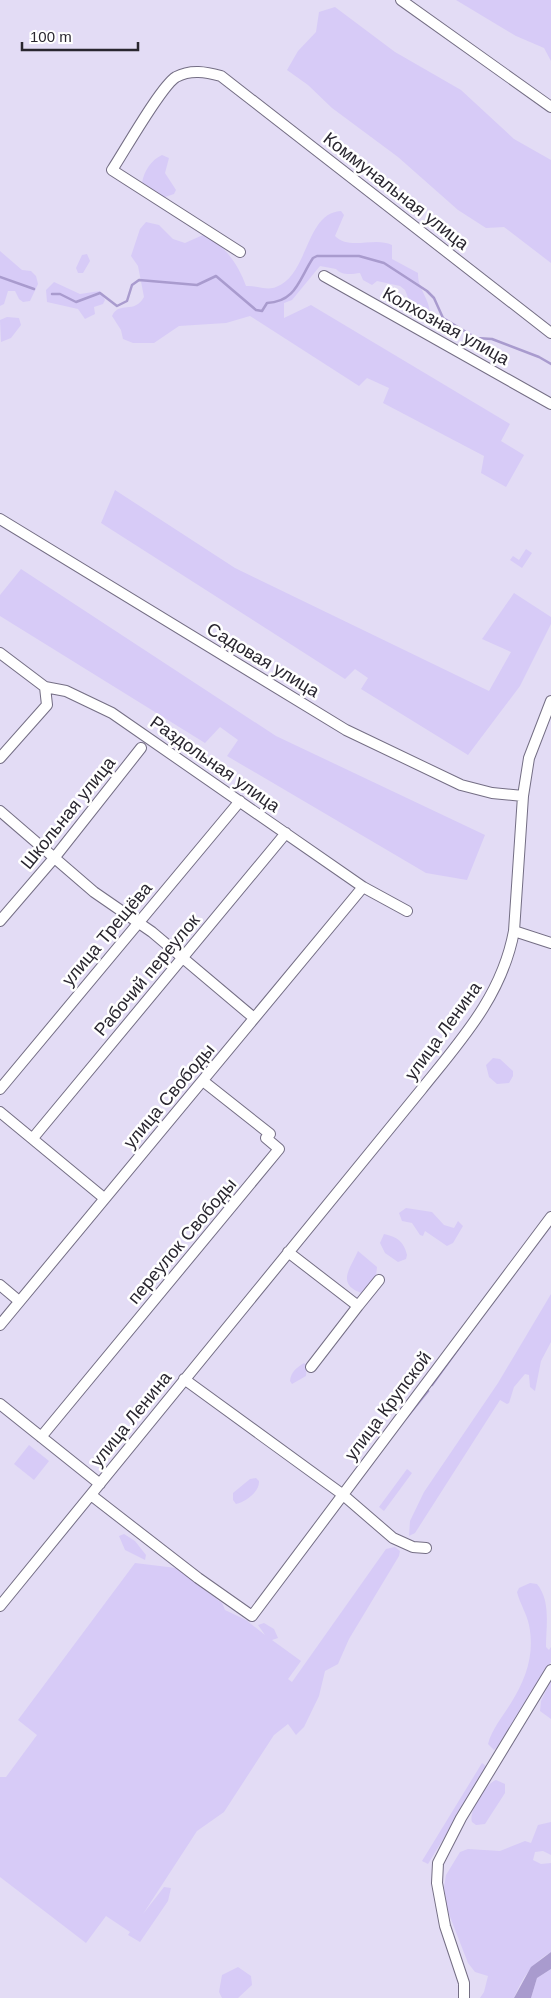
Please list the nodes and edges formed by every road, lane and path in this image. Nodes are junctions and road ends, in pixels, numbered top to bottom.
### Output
1 (401, 0) edge
2 (551, 107) edge
3 (240, 252) dead end
4 (324, 276) dead end
5 (551, 332) edge
6 (551, 404) edge
7 (2, 523) edge
8 (0, 653) edge
9 (44, 687) junction
10 (551, 701) edge
11 (141, 748) dead end
12 (0, 758) edge
13 (522, 796) junction
14 (240, 801) junction
15 (0, 811) edge
16 (286, 833) junction
17 (55, 857) junction
18 (363, 887) junction
19 (407, 911) dead end
20 (0, 921) edge
21 (137, 924) junction
22 (514, 931) junction
23 (551, 943) edge
24 (183, 958) junction
25 (254, 1018) junction
26 (203, 1081) junction
27 (0, 1089) edge
28 (0, 1112) edge
29 (33, 1138) junction
30 (104, 1198) junction
31 (551, 1216) edge
32 (288, 1252) junction
33 (379, 1280) dead end
34 (0, 1285) edge
35 (19, 1301) junction
36 (358, 1306) junction
37 (0, 1325) edge
38 (311, 1368) dead end
39 (184, 1379) junction
40 (0, 1404) edge
41 (41, 1437) junction
42 (100, 1484) junction
43 (342, 1494) junction
44 (90, 1495) junction
45 (426, 1548) dead end
46 (0, 1606) edge
47 (551, 1670) edge
48 (464, 1998) edge

1 - 2 street
3 - 5 street, Коммунальная улица
4 - 6 street, Колхозная улица
7 - 13 street, Садовая улица
8 - 9 street, Раздольная улица
9 - 12 street
9 - 14 street, Раздольная улица
10 - 13 street, улица Ленина
11 - 17 street, Школьная улица
13 - 22 street, улица Ленина
14 - 16 street, Раздольная улица
14 - 21 street, улица Трещёва
15 - 17 street
16 - 18 street, Раздольная улица
16 - 24 street, Рабочий переулок
17 - 20 street, Школьная улица
17 - 21 street
18 - 19 street, Раздольная улица
18 - 25 street, улица Свободы
21 - 24 street
21 - 27 street, улица Трещёва
22 - 23 street
22 - 32 street, улица Ленина
24 - 25 street
24 - 29 street, Рабочий переулок
25 - 26 street, улица Свободы
26 - 30 street, улица Свободы
26 - 41 street, переулок Свободы
28 - 29 street
29 - 30 street
30 - 35 street, улица Свободы
31 - 43 street, улица Крупской
32 - 36 street
32 - 39 street, улица Ленина
33 - 36 street
34 - 35 street
35 - 37 street, улица Свободы
36 - 38 street
39 - 42 street, улица Ленина
39 - 43 street
40 - 41 street
41 - 42 street
42 - 44 street, улица Ленина
43 - 44 street, улица Крупской
43 - 45 street
44 - 46 street, улица Ленина
47 - 48 street

